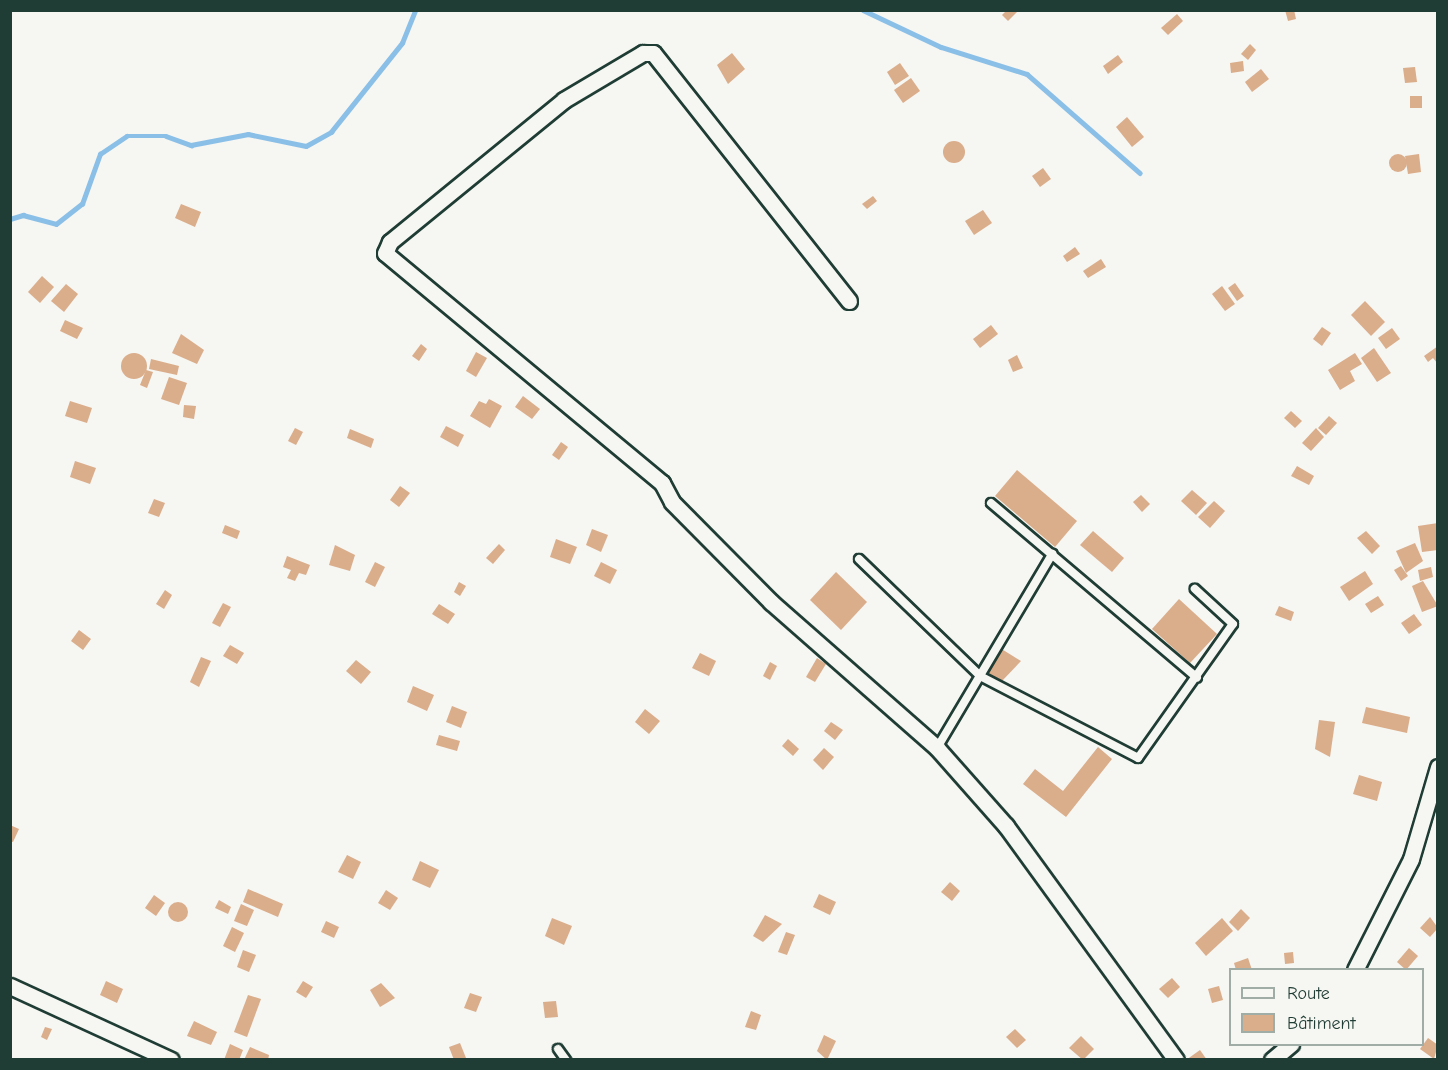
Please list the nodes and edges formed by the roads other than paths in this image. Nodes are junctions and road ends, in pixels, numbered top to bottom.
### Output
1 (849, 301) dead end
2 (991, 503) dead end
3 (1052, 555) junction
4 (859, 559) dead end
5 (1195, 589) dead end
6 (980, 676) junction
7 (1197, 678) junction
8 (937, 748) junction
9 (1437, 767) edge
10 (1356, 968) edge
11 (10, 986) edge
12 (1288, 1046) edge
13 (558, 1050) dead end
14 (171, 1059) edge
15 (566, 1059) edge
16 (1176, 1059) edge
17 (1272, 1059) edge

1 - 8 street
2 - 3 lane
3 - 6 lane
3 - 7 lane
4 - 6 lane
5 - 7 lane
6 - 7 lane
6 - 8 lane
8 - 16 street
9 - 10 street
11 - 14 street
12 - 17 street
13 - 15 lane

